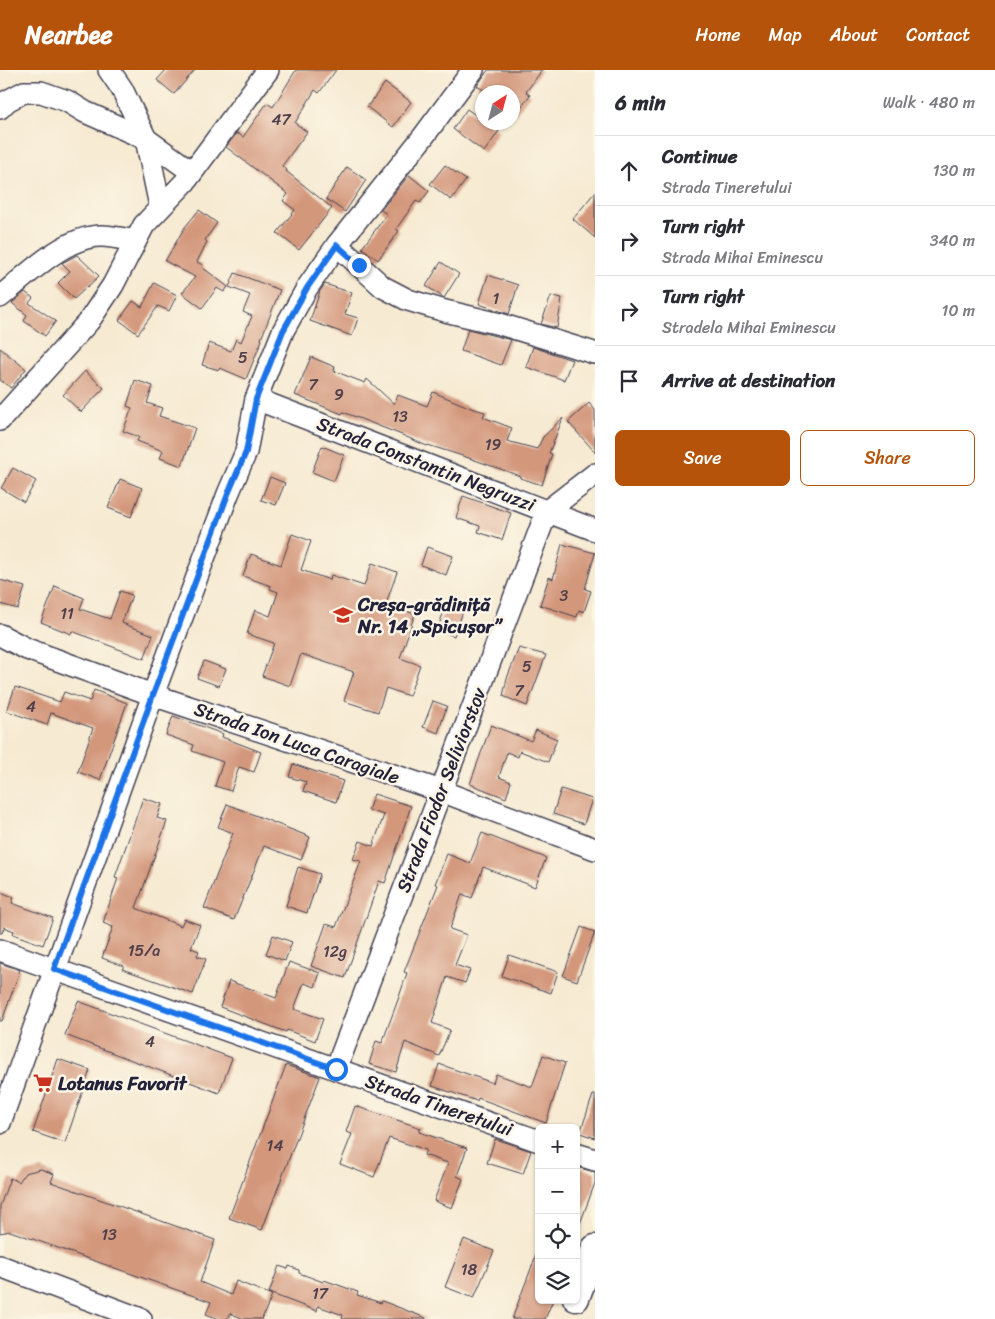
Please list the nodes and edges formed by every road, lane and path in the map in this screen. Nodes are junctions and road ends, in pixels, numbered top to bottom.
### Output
1 (109, 70) edge
2 (268, 70) edge
3 (473, 70) edge
4 (0, 108) edge
5 (146, 139) junction
6 (192, 172) junction
7 (160, 206) junction
8 (134, 240) junction
9 (337, 245) junction
10 (0, 297) edge
11 (594, 353) edge
12 (256, 399) junction
13 (0, 420) edge
14 (595, 474) edge
15 (547, 511) junction
16 (595, 530) edge
17 (0, 635) edge
18 (153, 695) junction
19 (441, 792) junction
20 (595, 848) edge
21 (0, 950) edge
22 (54, 969) junction
23 (336, 1069) junction
24 (0, 1123) edge
25 (535, 1140) edge
26 (580, 1155) edge
27 (595, 1160) edge
28 (595, 1248) edge
29 (0, 1266) edge
30 (580, 1288) edge
31 (574, 1304) edge
32 (140, 1319) edge
33 (568, 1319) edge

1 - 5 street
2 - 6 street
3 - 9 street
4 - 5 street
5 - 6 street
5 - 7 street
6 - 7 street
7 - 8 street
8 - 10 street
8 - 13 street
9 - 11 street
9 - 12 street
12 - 15 street, Strada Constantin Negruzzi
12 - 18 street
14 - 15 street
15 - 16 street, Strada Constantin Negruzzi
15 - 19 street, Strada Fiodor Seliviorstov
17 - 18 street, Strada Ion Luca Caragiale
18 - 19 street, Strada Ion Luca Caragiale
18 - 22 street
19 - 20 street, Strada Ion Luca Caragiale
19 - 23 street, Strada Fiodor Seliviorstov
21 - 22 street, Strada Tineretului
22 - 23 street, Strada Tineretului
22 - 24 street
23 - 25 street, Strada Tineretului
26 - 27 street
28 - 30 main road
29 - 32 street
31 - 33 main road

